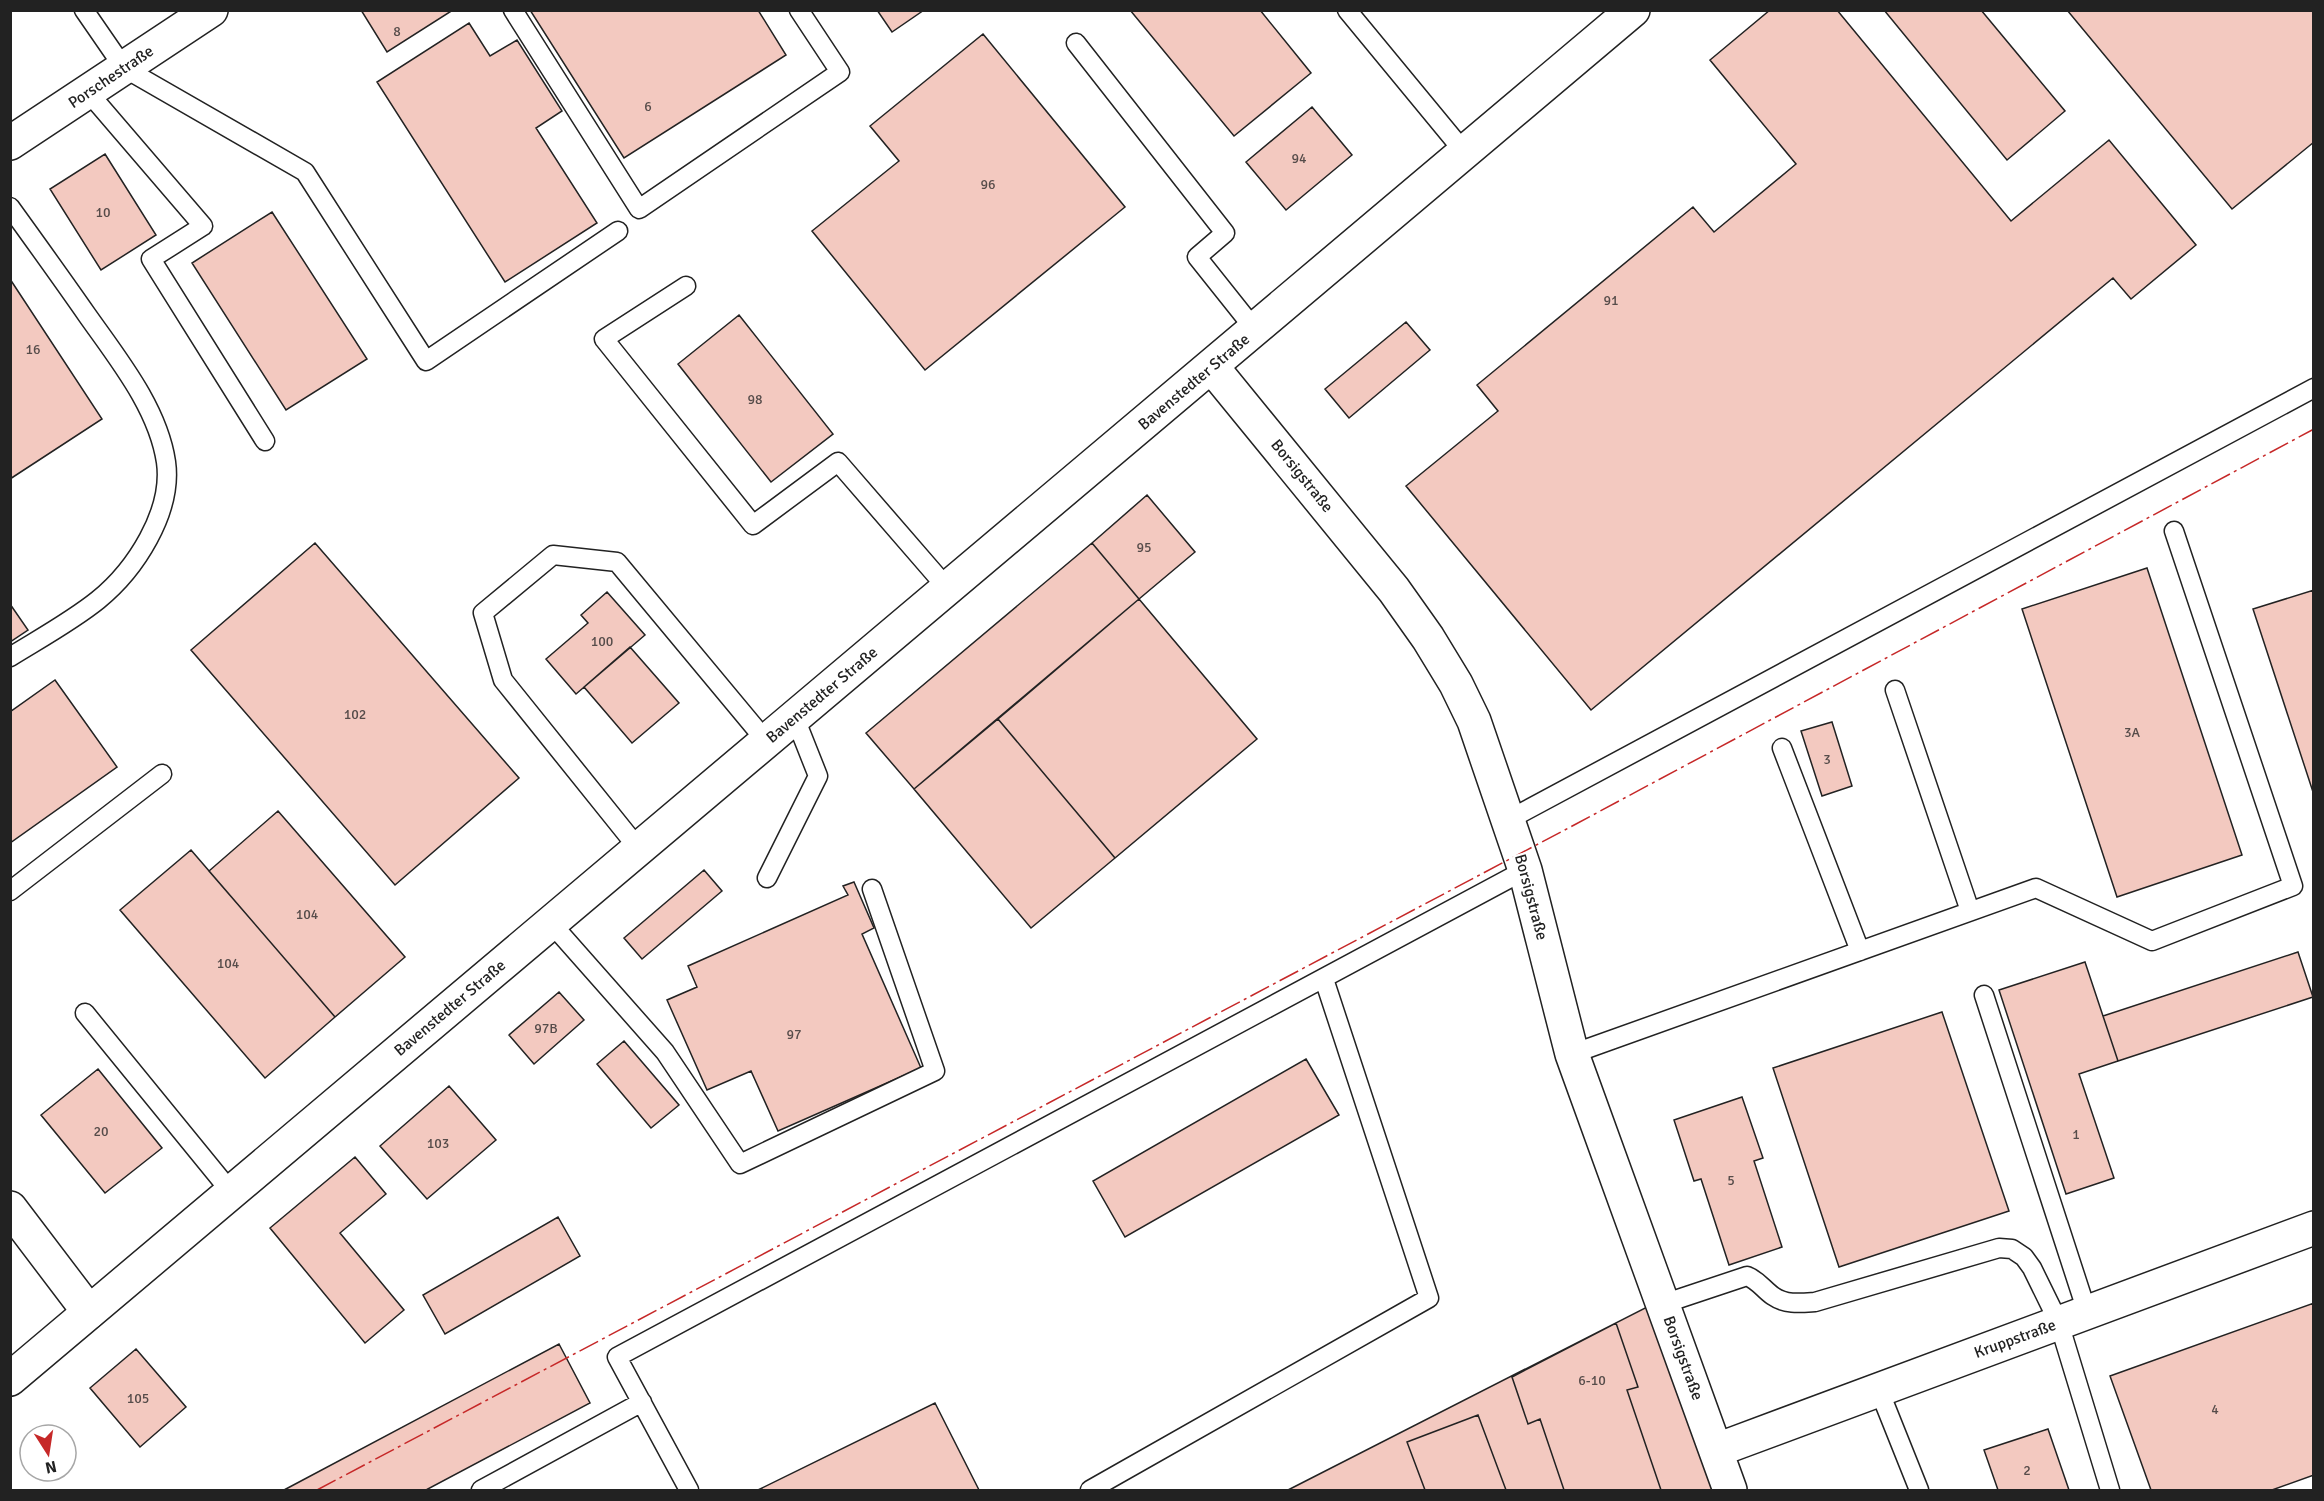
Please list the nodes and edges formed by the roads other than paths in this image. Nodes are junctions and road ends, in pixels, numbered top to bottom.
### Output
1 (84, 10) edge
2 (211, 10) edge
3 (513, 10) edge
4 (799, 10) edge
5 (1347, 10) edge
6 (1633, 10) edge
7 (1076, 43) dead end
8 (124, 68) junction
9 (88, 92) junction
10 (10, 143) edge
11 (1465, 153) junction
12 (10, 207) edge
13 (618, 231) dead end
14 (686, 286) dead end
15 (1256, 331) junction
16 (1212, 367) junction
17 (2313, 388) edge
18 (265, 441) dead end
19 (2174, 531) dead end
20 (948, 589) junction
21 (10, 657) edge
22 (1895, 690) dead end
23 (795, 718) junction
24 (766, 741) junction
25 (1782, 748) dead end
26 (162, 774) dead end
27 (1508, 820) junction
28 (638, 848) junction
29 (1525, 870) junction
30 (767, 878) dead end
31 (872, 889) dead end
32 (10, 891) edge
33 (1970, 911) junction
34 (551, 923) junction
35 (1860, 951) junction
36 (1324, 979) junction
37 (1984, 995) dead end
38 (85, 1013) dead end
39 (1572, 1054) junction
40 (231, 1192) junction
41 (10, 1208) edge
42 (2313, 1228) edge
43 (1663, 1304) junction
44 (89, 1312) junction
45 (2073, 1318) junction
46 (10, 1379) edge
47 (1879, 1390) junction
48 (642, 1402) junction
49 (1717, 1450) junction
50 (481, 1491) edge
51 (689, 1491) edge
52 (1090, 1491) edge
53 (1730, 1491) edge
54 (1919, 1491) edge
55 (2110, 1491) edge

1 - 8 lane
2 - 8 street, Porschestraße
3 - 4 lane
5 - 11 lane
6 - 11 street, Bavenstedter Straße
7 - 15 lane
8 - 9 street, Porschestraße
8 - 13 lane
9 - 10 street, Porschestraße
9 - 18 lane
11 - 15 street, Bavenstedter Straße
12 - 21 lane
14 - 20 lane
15 - 16 street, Bavenstedter Straße
16 - 20 street, Bavenstedter Straße
16 - 27 street, Borsigstraße
17 - 27 lane
19 - 33 lane
20 - 23 street, Bavenstedter Straße
22 - 33 lane
23 - 24 street, Bavenstedter Straße
23 - 30 lane
24 - 28 street, Bavenstedter Straße
24 - 28 lane
25 - 35 lane
26 - 32 lane
27 - 29 street, Borsigstraße
28 - 34 street, Bavenstedter Straße
29 - 36 lane
29 - 39 street, Borsigstraße
31 - 34 lane
33 - 35 lane
34 - 40 street, Bavenstedter Straße
35 - 39 lane
36 - 48 lane
36 - 52 lane
37 - 45 lane
38 - 40 lane
39 - 43 street, Borsigstraße
40 - 44 street, Bavenstedter Straße
41 - 44 street
42 - 45 street, Kruppstraße
43 - 45 lane
43 - 49 street, Borsigstraße
44 - 46 street, Bavenstedter Straße
45 - 47 street, Kruppstraße
45 - 55 lane
47 - 49 street, Kruppstraße
47 - 54 lane
48 - 50 lane
48 - 51 lane
49 - 53 street, Borsigstraße

